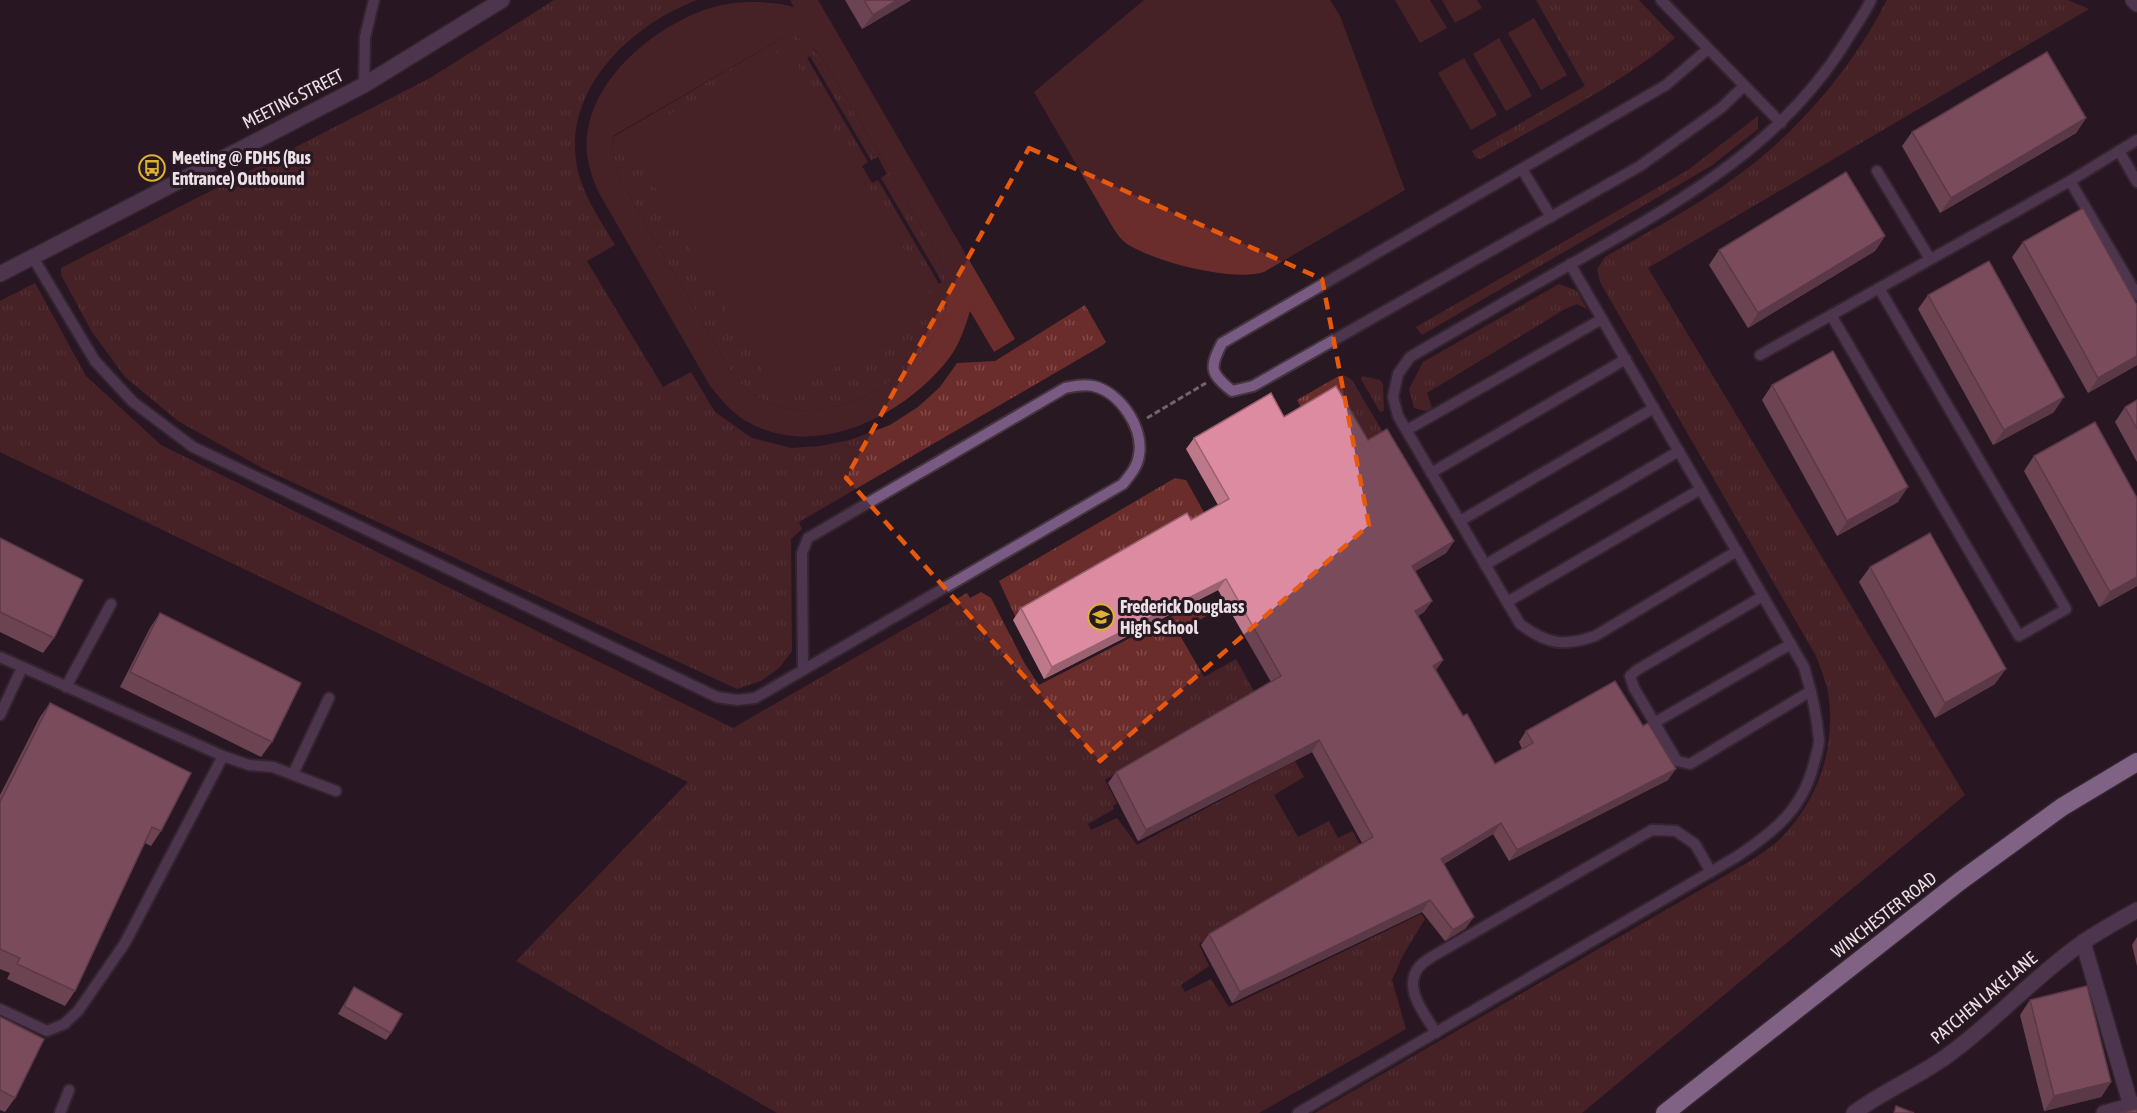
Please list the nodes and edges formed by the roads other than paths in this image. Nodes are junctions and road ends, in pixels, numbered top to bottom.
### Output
1 (374, 0) edge
2 (502, 0) edge
3 (1661, 0) edge
4 (1871, 0) edge
5 (2133, 0) edge
6 (2137, 4) edge
7 (1708, 49) junction
8 (364, 85) junction
9 (1744, 86) junction
10 (1781, 123) junction
11 (2137, 140) edge
12 (2119, 151) junction
13 (1522, 169) junction
14 (1877, 171) dead end
15 (2070, 180) junction
16 (2137, 182) edge
17 (1551, 217) junction
18 (32, 256) junction
19 (1930, 260) junction
20 (1570, 264) junction
21 (0, 274) edge
22 (1879, 288) junction
23 (2137, 295) edge
24 (1831, 315) junction
25 (1602, 319) junction
26 (1760, 355) dead end
27 (1626, 359) junction
28 (1654, 408) junction
29 (1407, 430) junction
30 (1679, 452) junction
31 (1431, 473) junction
32 (1701, 489) junction
33 (1460, 521) junction
34 (1737, 551) junction
35 (1485, 565) junction
36 (1763, 596) junction
37 (1507, 602) junction
38 (111, 604) dead end
39 (1791, 644) junction
40 (0, 657) edge
41 (22, 668) junction
42 (803, 669) junction
43 (66, 687) junction
44 (1811, 691) junction
45 (329, 698) dead end
46 (0, 715) edge
47 (1654, 723) junction
48 (223, 756) junction
49 (2137, 762) edge
50 (293, 774) junction
51 (336, 791) dead end
52 (1711, 872) junction
53 (2137, 910) edge
54 (2083, 942) junction
55 (0, 1008) edge
56 (1436, 1033) junction
57 (69, 1090) dead end
58 (2134, 1105) edge
59 (60, 1113) edge
60 (1298, 1113) edge
61 (1665, 1113) edge
62 (1854, 1113) edge
63 (2104, 1113) edge

1 - 8 lane
2 - 8 street, MEETING STREET
3 - 7 lane
4 - 10 lane
5 - 6 street
7 - 9 lane
7 - 13 lane
8 - 18 street, MEETING STREET
9 - 10 lane
9 - 17 lane
10 - 20 lane
11 - 12 lane
12 - 15 lane
12 - 16 lane
13 - 17 lane
13 - 17 lane
14 - 19 lane
15 - 19 lane
15 - 23 lane
18 - 21 street, MEETING STREET
18 - 42 lane
19 - 22 lane
20 - 25 lane
20 - 29 lane
22 - 24 lane
22 - 24 lane
24 - 26 lane
25 - 27 lane
25 - 29 lane
27 - 28 lane
27 - 31 lane
28 - 30 lane
28 - 33 lane
29 - 31 lane
30 - 32 lane
30 - 35 lane
31 - 33 lane
32 - 34 lane
32 - 37 lane
33 - 35 lane
34 - 36 lane
34 - 37 lane
35 - 37 lane
36 - 39 lane
36 - 47 lane
38 - 43 lane
39 - 44 lane
39 - 47 lane
40 - 41 lane
41 - 43 lane
41 - 46 lane
42 - 42 lane
43 - 48 lane
44 - 47 lane
44 - 52 lane
45 - 50 lane
48 - 50 lane
48 - 55 lane
49 - 61 highway, WINCHESTER ROAD
50 - 51 lane
52 - 56 lane
52 - 56 lane
53 - 54 street, PATCHEN LAKE LANE
54 - 58 street
54 - 62 street, PATCHEN LAKE LANE
56 - 60 lane
57 - 59 lane
58 - 63 street

